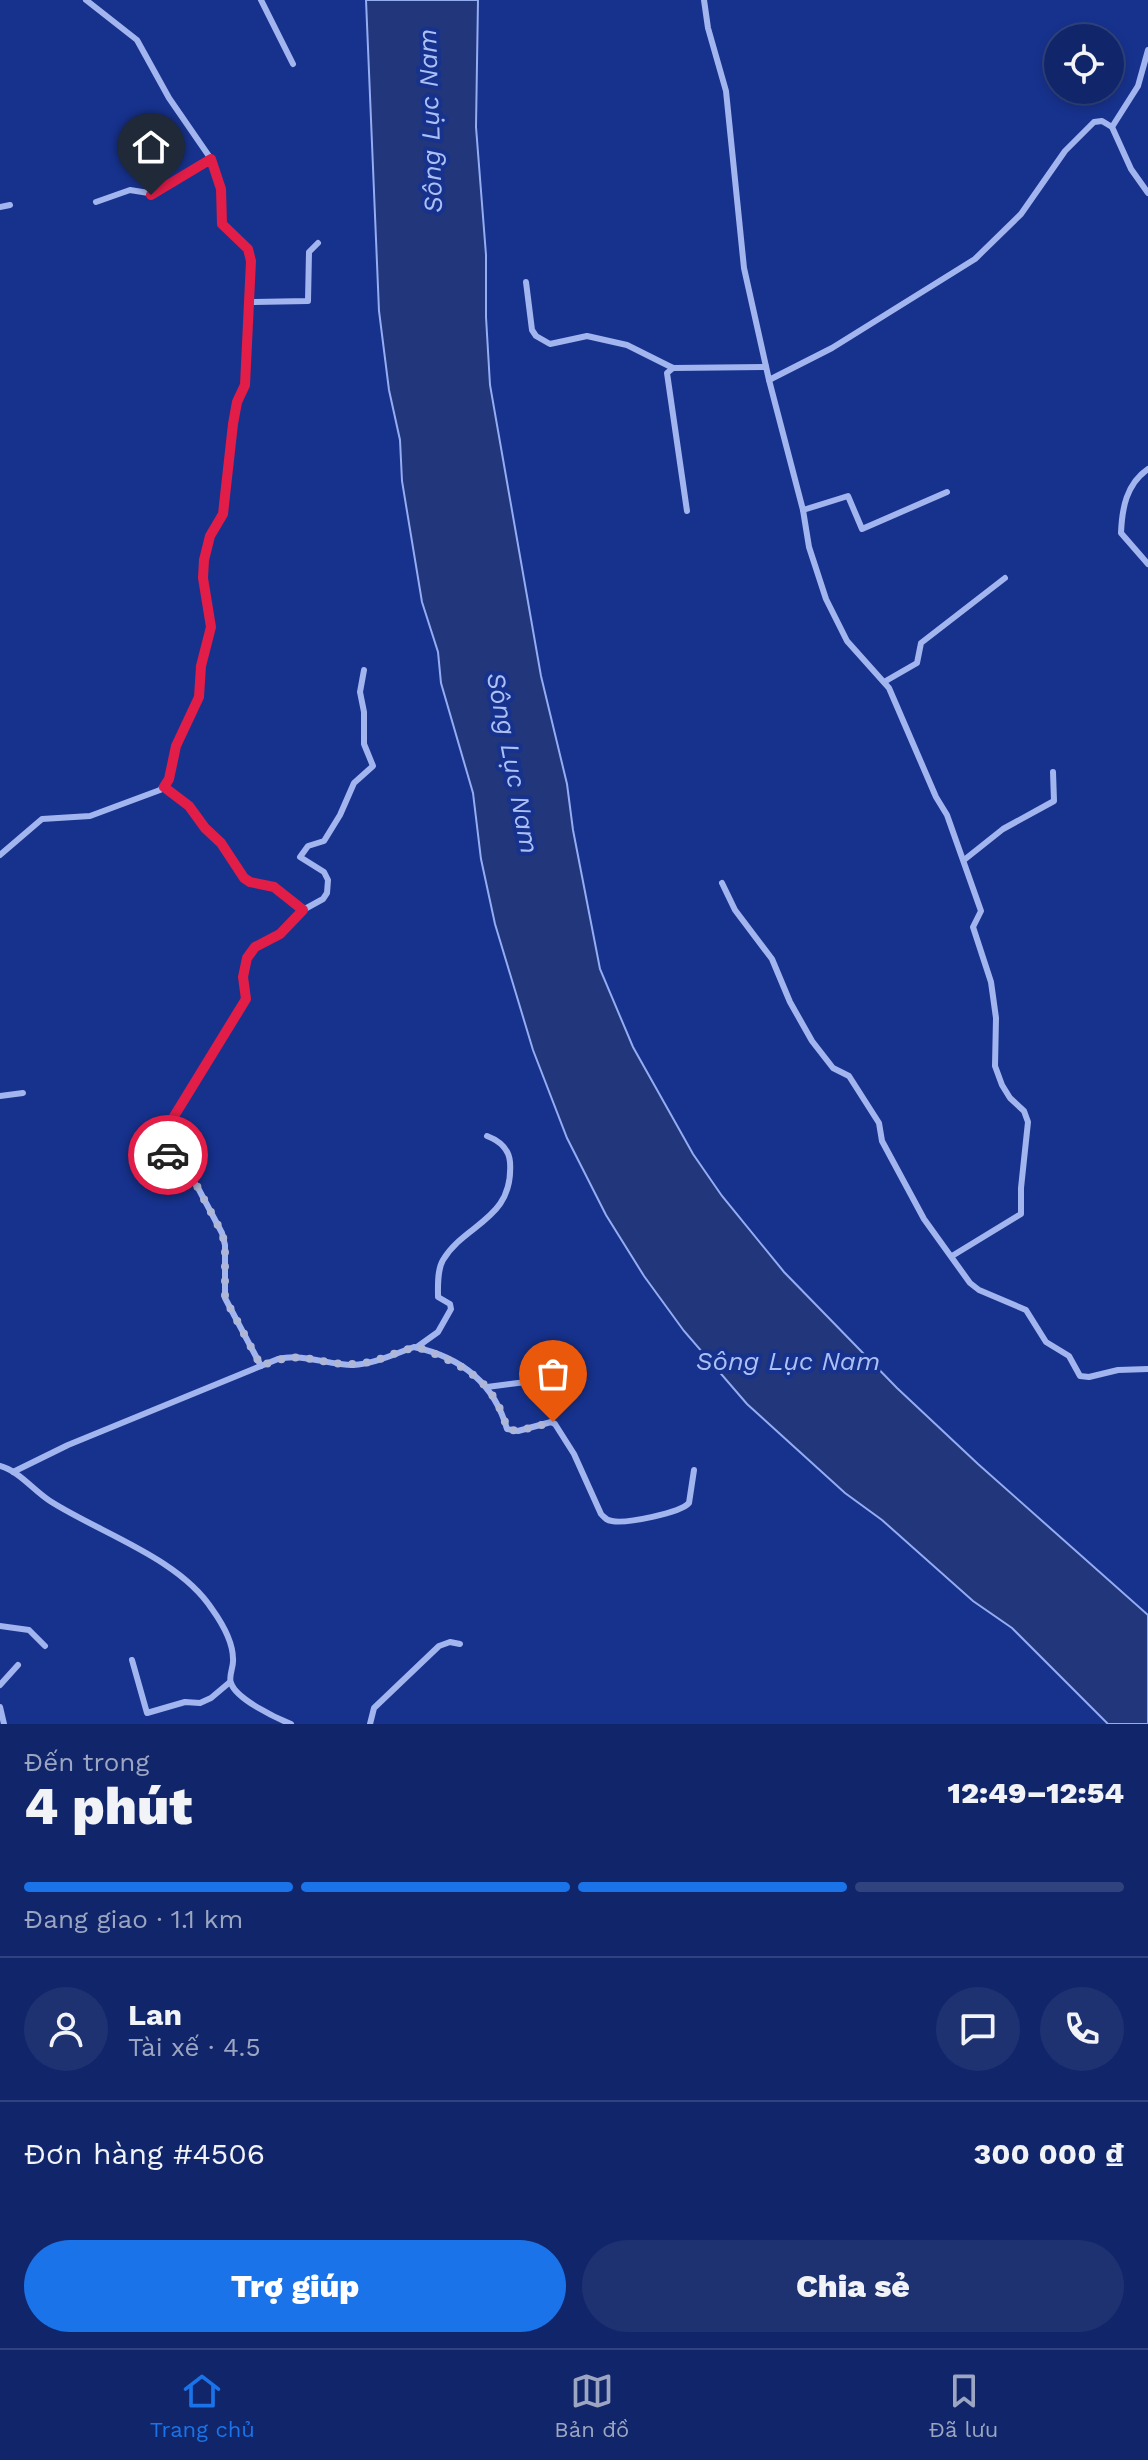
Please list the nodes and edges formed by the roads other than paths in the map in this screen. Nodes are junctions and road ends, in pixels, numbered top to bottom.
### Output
1 (86, 0) edge
2 (261, 0) edge
3 (704, 0) edge
4 (1148, 50) edge
5 (293, 64) dead end
6 (1112, 127) junction
7 (211, 159) junction
8 (1148, 193) edge
9 (96, 202) dead end
10 (10, 205) dead end
11 (0, 207) edge
12 (318, 243) dead end
13 (526, 282) dead end
14 (250, 302) junction
15 (766, 367) junction
16 (673, 368) junction
17 (769, 380) junction
18 (1148, 469) edge
19 (947, 492) dead end
20 (803, 510) junction
21 (687, 511) dead end
22 (1148, 564) edge
23 (1005, 578) dead end
24 (364, 670) dead end
25 (884, 682) junction
26 (1053, 772) dead end
27 (164, 787) junction
28 (0, 855) edge
29 (964, 860) junction
30 (722, 883) dead end
31 (303, 910) junction
32 (23, 1093) dead end
33 (0, 1096) edge
34 (487, 1136) dead end
35 (952, 1256) junction
36 (417, 1347) junction
37 (261, 1366) junction
38 (560, 1367) dead end
39 (1148, 1369) edge
40 (487, 1387) junction
41 (0, 1466) edge
42 (694, 1470) dead end
43 (13, 1472) junction
44 (0, 1626) edge
45 (460, 1644) dead end
46 (45, 1646) dead end
47 (132, 1660) dead end
48 (18, 1665) dead end
49 (230, 1682) junction
50 (0, 1685) edge
51 (0, 1707) edge
52 (270, 1715) junction
53 (267, 1723) edge
54 (4, 1724) edge
55 (291, 1724) edge
56 (370, 1724) edge

1 - 7 street
2 - 5 street
3 - 15 street
4 - 6 street
6 - 8 street
6 - 17 street
7 - 9 street
7 - 14 street
10 - 11 street
12 - 14 street
13 - 16 street
14 - 27 street
15 - 16 street
15 - 17 street
16 - 21 street
17 - 20 street
18 - 22 street
19 - 20 street
20 - 25 street
23 - 25 street
24 - 31 street
25 - 29 street
26 - 29 street
27 - 28 street
27 - 31 street
29 - 35 street
30 - 35 street
31 - 37 street
32 - 33 street
34 - 36 street
35 - 39 street
36 - 37 street
36 - 40 street
37 - 43 street
38 - 40 street
40 - 42 street
41 - 43 street
43 - 49 street
44 - 46 street
45 - 56 street
47 - 49 street
48 - 50 street
49 - 52 street
51 - 54 street
52 - 53 street
52 - 55 street

